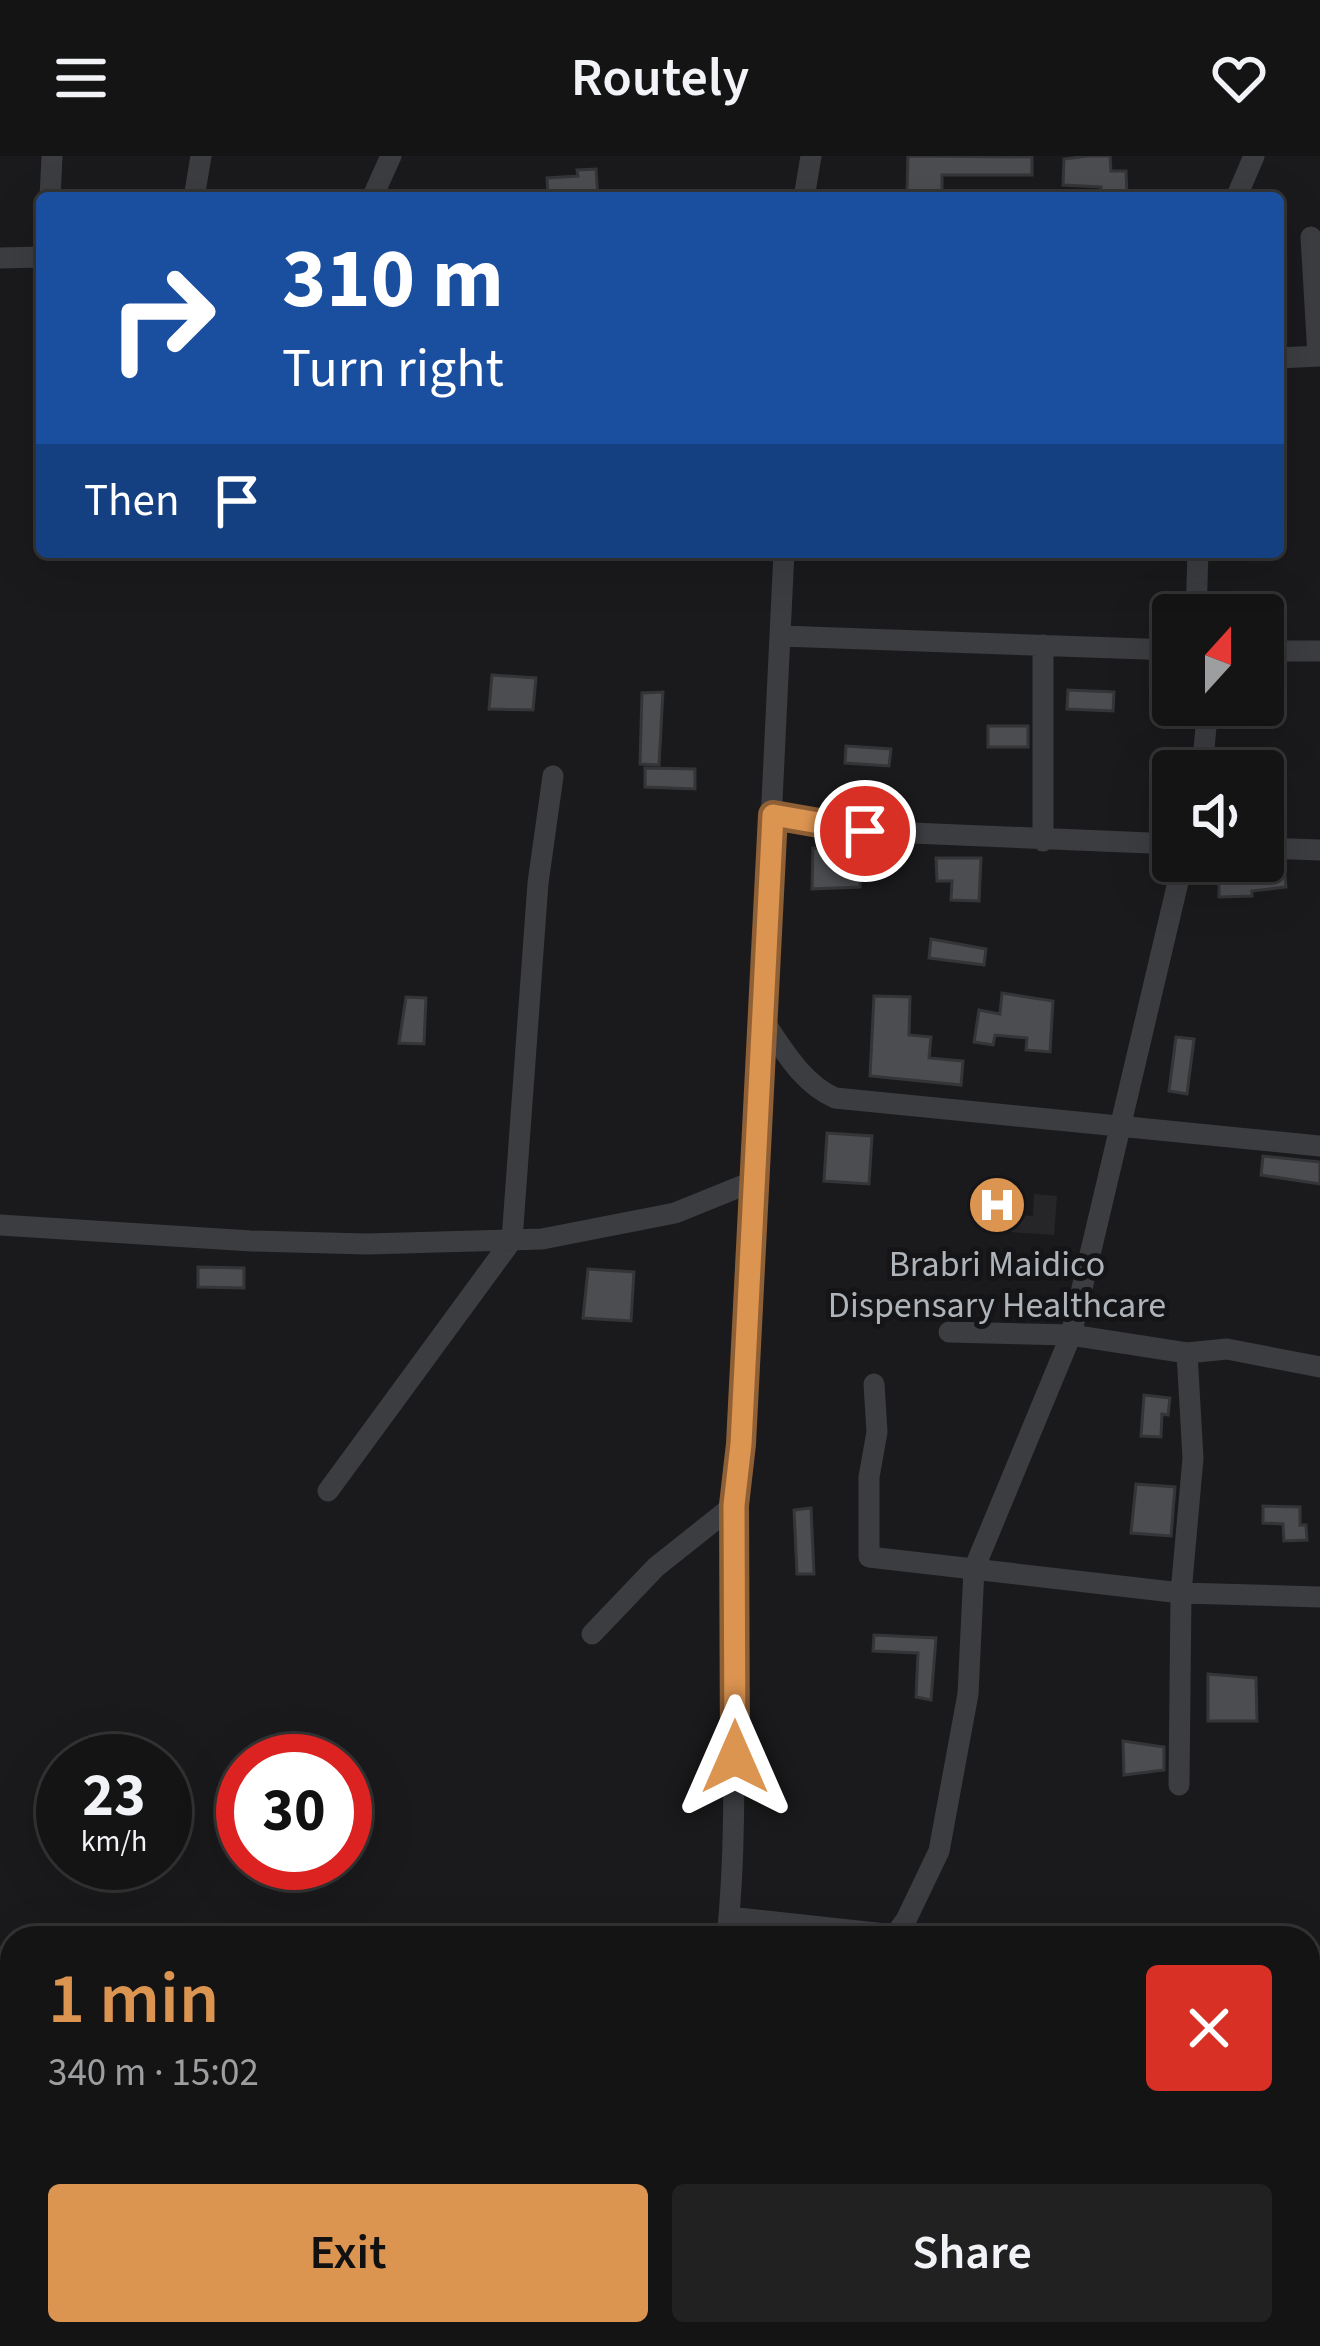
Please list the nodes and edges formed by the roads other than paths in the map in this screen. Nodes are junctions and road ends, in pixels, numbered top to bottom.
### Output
1 (52, 156) edge
2 (201, 156) edge
3 (391, 156) edge
4 (811, 156) edge
5 (1253, 156) edge
6 (50, 192) edge
7 (195, 192) edge
8 (375, 192) edge
9 (805, 192) edge
10 (1238, 192) edge
11 (1311, 237) dead end
12 (36, 257) edge
13 (0, 258) edge
14 (1319, 356) edge
15 (1284, 358) edge
16 (784, 558) edge
17 (1198, 558) edge
18 (1197, 594) edge
19 (781, 636) junction
20 (1043, 645) junction
21 (1152, 649) edge
22 (1284, 651) edge
23 (1320, 651) edge
24 (553, 776) dead end
25 (773, 815) junction
26 (1042, 841) junction
27 (1152, 844) edge
28 (1284, 849) edge
29 (1320, 850) edge
30 (1178, 882) edge
31 (763, 1019) junction
32 (1120, 1126) junction
33 (1320, 1146) edge
34 (754, 1180) junction
35 (0, 1225) edge
36 (512, 1240) junction
37 (950, 1332) dead end
38 (1071, 1335) junction
39 (1187, 1353) junction
40 (1320, 1367) edge
41 (874, 1384) dead end
42 (328, 1491) dead end
43 (734, 1505) junction
44 (974, 1569) junction
45 (1181, 1593) junction
46 (1320, 1597) edge
47 (592, 1634) dead end
48 (1179, 1785) dead end
49 (728, 1926) edge
50 (902, 1926) edge

1 - 6 street
2 - 7 street
3 - 8 street
4 - 9 street
5 - 10 street
11 - 14 street
12 - 13 street
14 - 15 street
16 - 19 street
17 - 18 street
19 - 20 street
19 - 25 street
20 - 21 street
20 - 26 street
22 - 23 street
24 - 36 street
25 - 26 street
25 - 31 street
26 - 27 street
28 - 29 street
30 - 32 street
31 - 32 street
31 - 34 street
32 - 33 street
32 - 38 street
34 - 36 street
34 - 43 street
35 - 36 street
36 - 42 street
37 - 38 street
38 - 39 street
38 - 44 street
39 - 40 street
39 - 45 street
41 - 44 street
43 - 47 street
43 - 49 street
44 - 45 street
44 - 50 street
45 - 46 street
45 - 48 street

